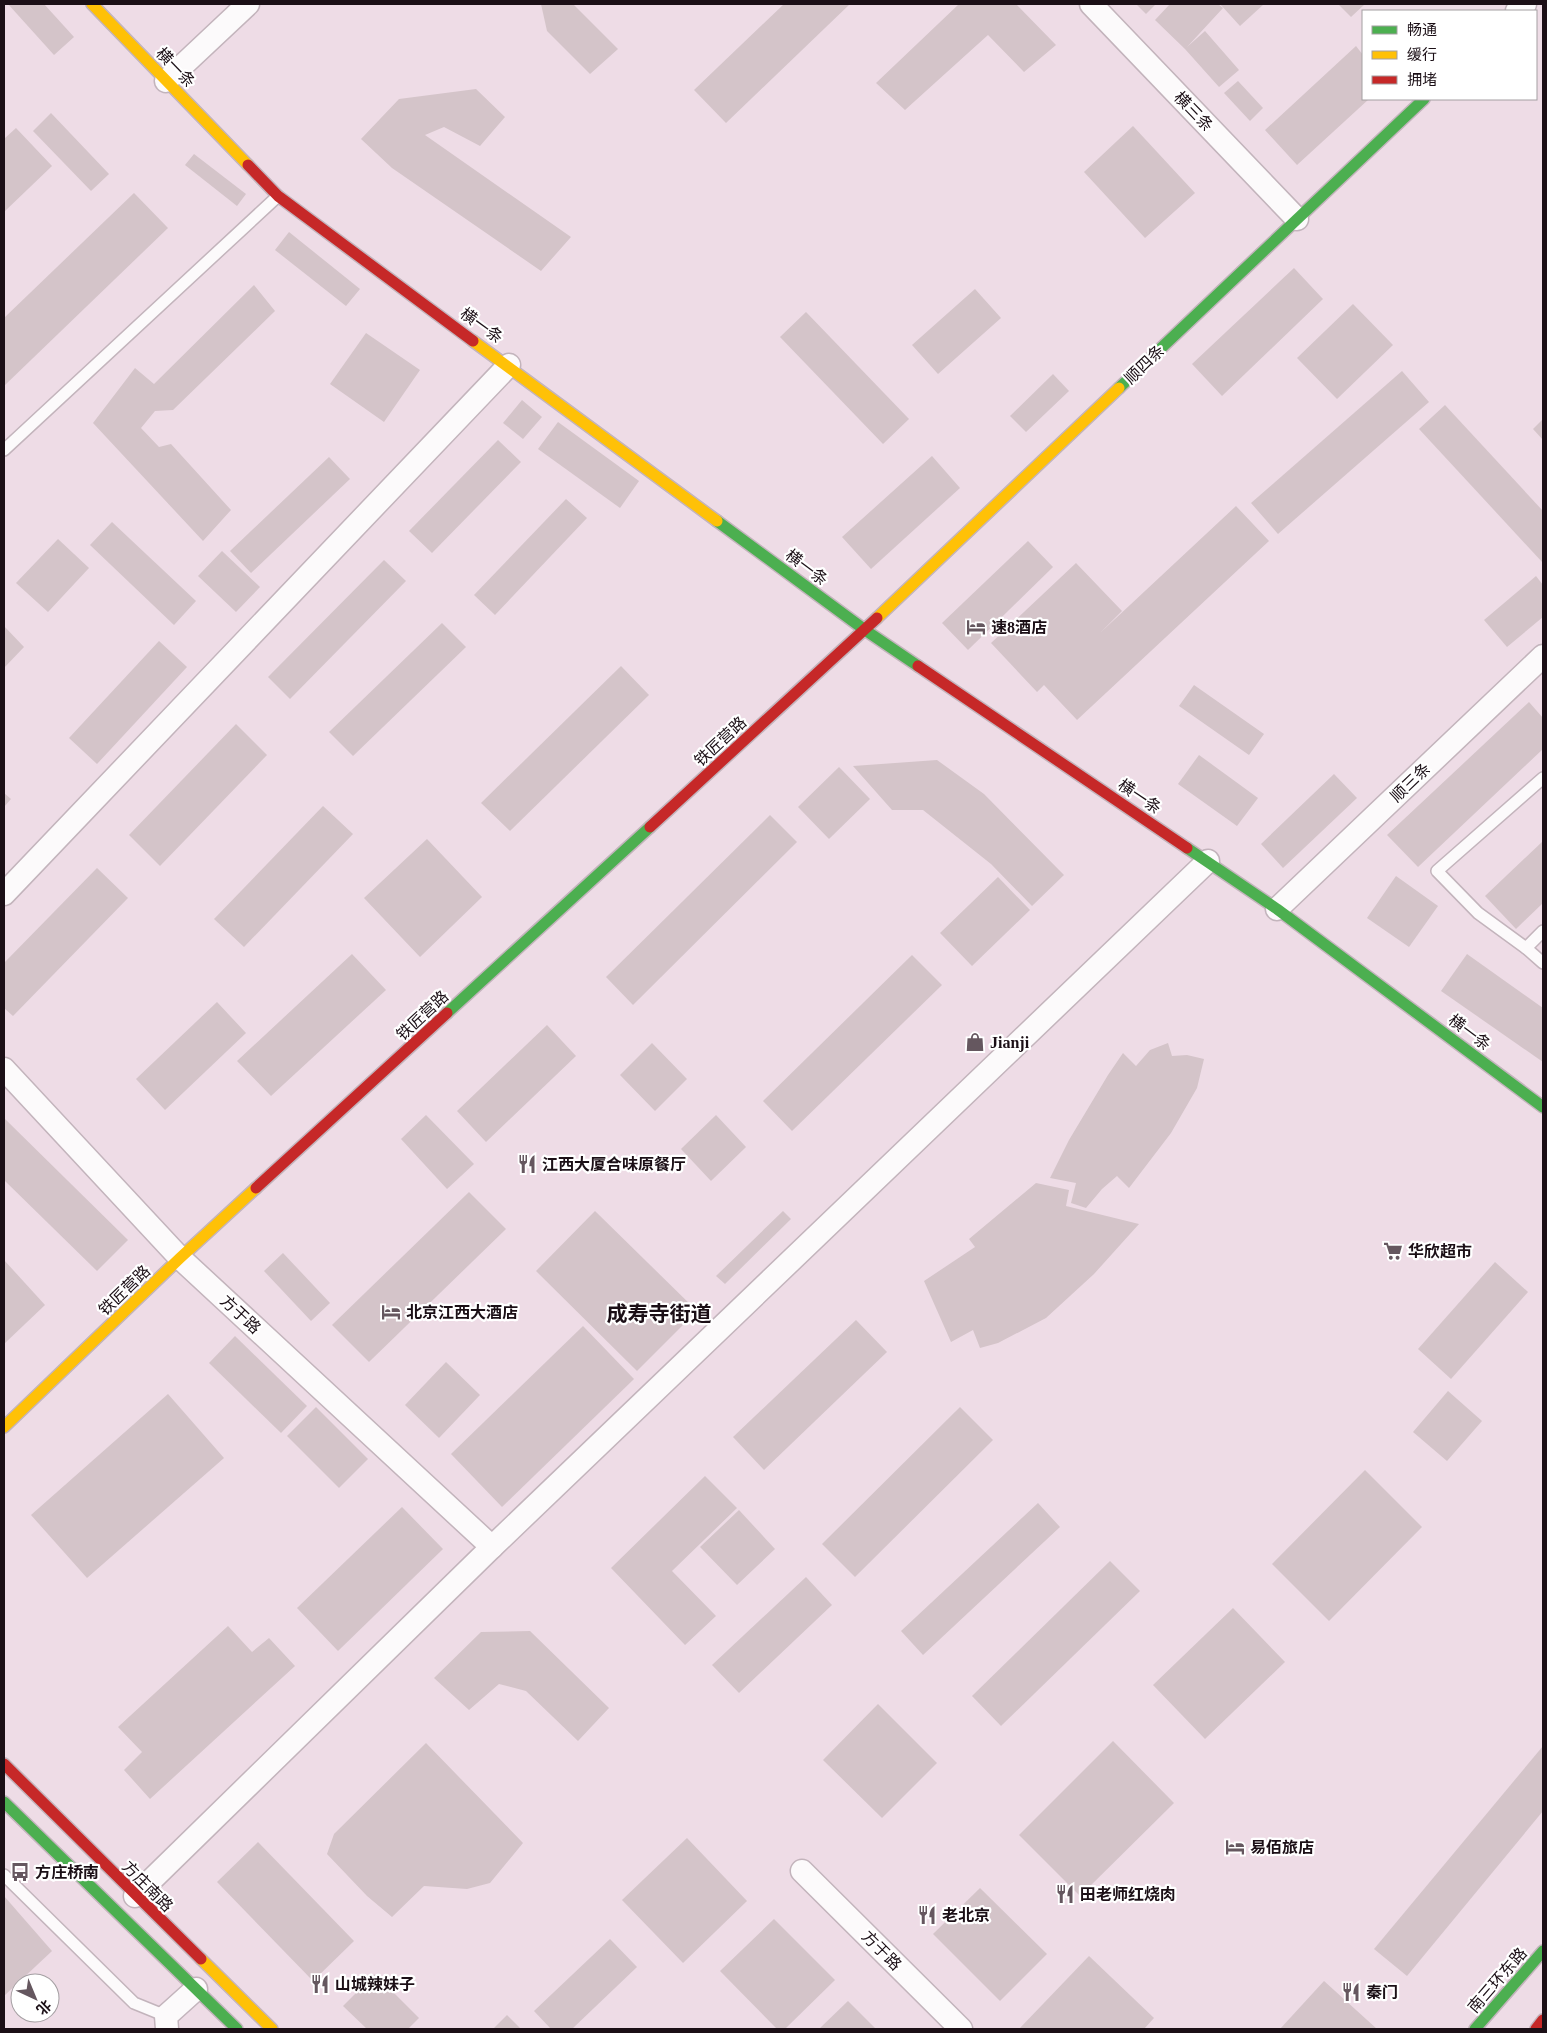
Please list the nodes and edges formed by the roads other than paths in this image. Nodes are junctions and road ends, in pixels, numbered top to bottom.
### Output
1 (92, 4) edge
2 (248, 4) edge
3 (1091, 4) edge
4 (166, 81) junction
5 (1423, 100) edge
6 (278, 196) junction
7 (1297, 219) junction
8 (509, 365) junction
9 (4, 450) edge
10 (865, 630) junction
11 (1543, 656) edge
12 (1543, 778) edge
13 (1208, 861) junction
14 (4, 894) edge
15 (1277, 909) junction
16 (1543, 931) edge
17 (1526, 948) junction
18 (1543, 963) edge
19 (4, 1068) edge
20 (1543, 1107) edge
21 (180, 1258) junction
22 (4, 1427) edge
23 (492, 1547) junction
24 (4, 1764) edge
25 (4, 1802) edge
26 (802, 1871) dead end
27 (4, 1875) edge
28 (135, 1896) junction
29 (1543, 1951) edge
30 (196, 1989) junction
31 (1543, 2020) edge
32 (167, 2023) edge
33 (237, 2029) edge
34 (272, 2029) edge
35 (962, 2029) edge
36 (1475, 2029) edge
37 (1536, 2029) edge

1 - 4 main road, 横一条
2 - 4 street
3 - 7 street, 横三条
4 - 6 main road, 横一条
5 - 7 main road, 顺四条
6 - 8 main road, 横一条
6 - 9 lane
7 - 10 main road, 顺四条
8 - 10 main road, 横一条
8 - 14 street
10 - 13 main road, 横一条
10 - 21 main road, 铁匠营路
11 - 15 street, 顺三条
12 - 17 lane
13 - 15 main road, 横一条
13 - 23 street
15 - 20 main road, 横一条
16 - 17 lane
17 - 18 lane
19 - 21 street, 方于路
21 - 22 main road, 铁匠营路
21 - 23 street, 方于路
23 - 28 street
24 - 28 main road, 方庄南路
25 - 30 main road
26 - 35 street, 方于路
27 - 32 lane
28 - 34 main road, 方庄南路
29 - 36 main road, 南三环东路
30 - 32 street
30 - 33 main road
31 - 37 main road

